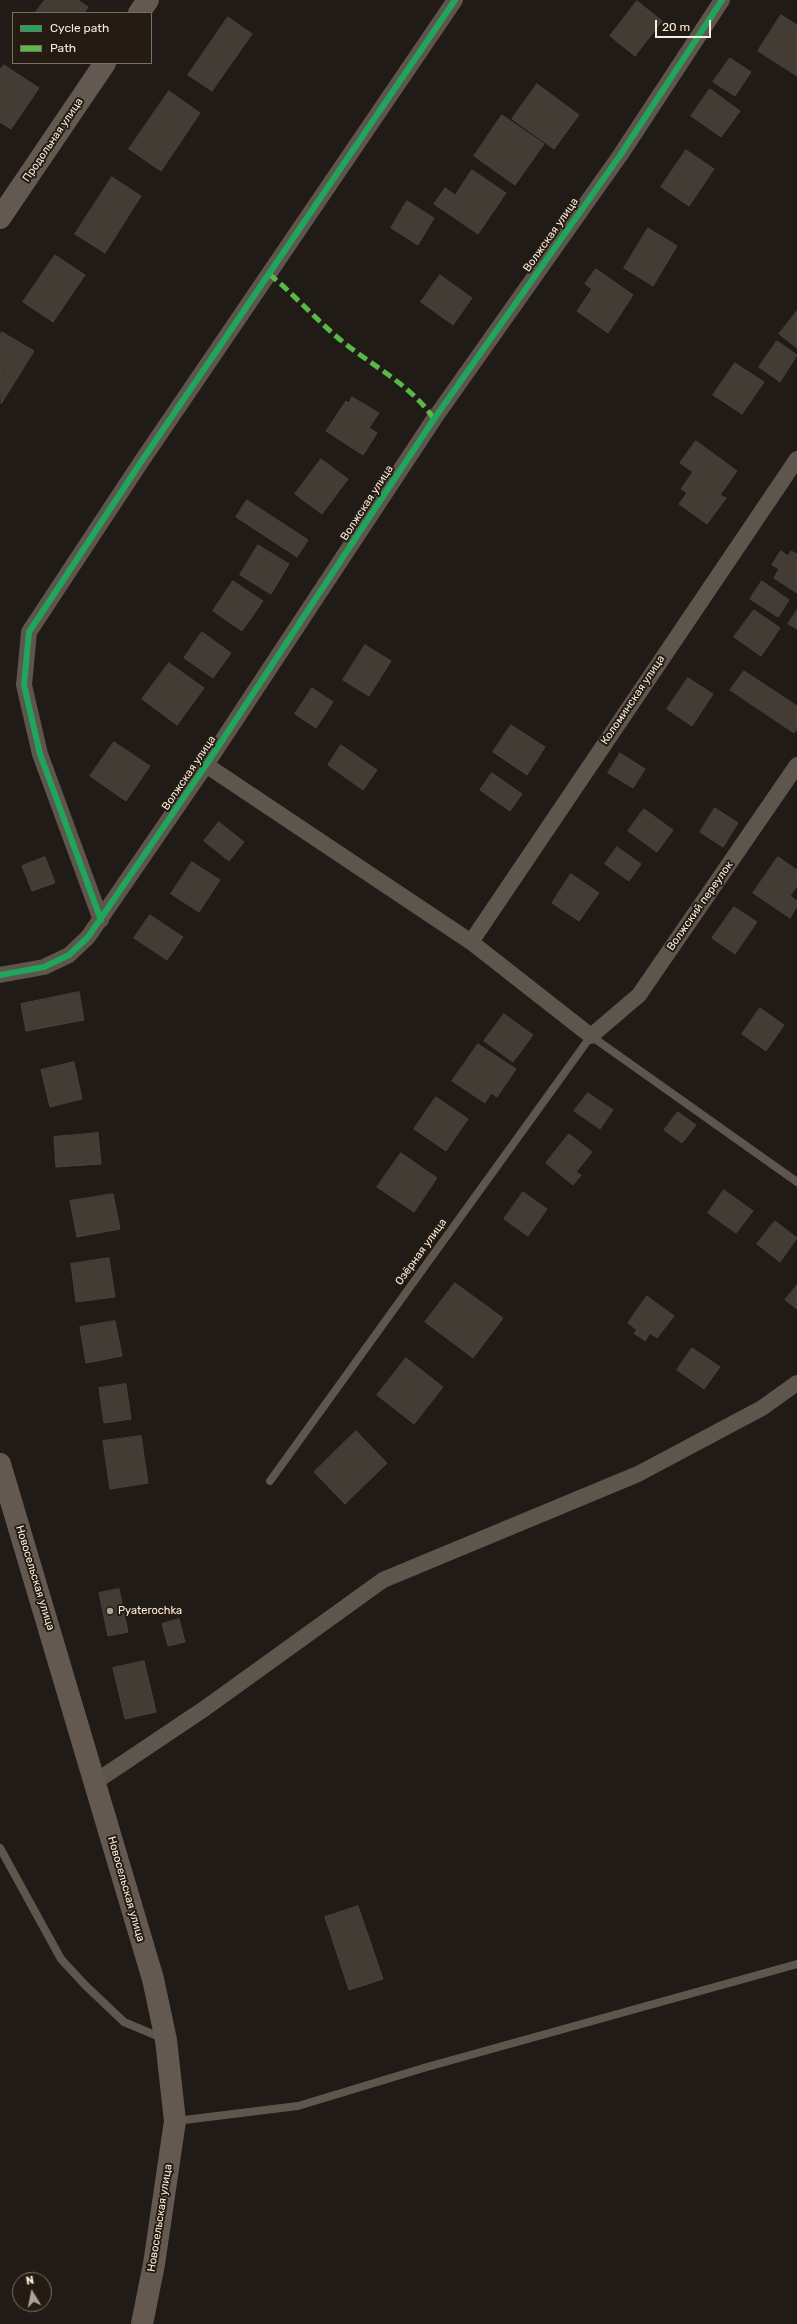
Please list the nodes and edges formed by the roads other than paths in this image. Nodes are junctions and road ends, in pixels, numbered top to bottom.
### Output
1 (148, 0) edge
2 (455, 0) edge
3 (722, 0) edge
4 (140, 12) edge
5 (104, 64) edge
6 (0, 218) edge
7 (797, 459) edge
8 (206, 765) junction
9 (797, 765) edge
10 (101, 920) junction
11 (471, 942) junction
12 (0, 975) edge
13 (591, 1036) junction
14 (797, 1182) edge
15 (797, 1382) edge
16 (0, 1464) edge
17 (270, 1481) dead end
18 (95, 1782) junction
19 (0, 1848) edge
20 (797, 1964) edge
21 (166, 2040) junction
22 (175, 2121) junction
23 (142, 2324) edge

1 - 4 street
2 - 10 street
3 - 8 street, Волжская улица
5 - 6 street, Продольная улица
7 - 11 street, Коломинская улица
8 - 10 street, Волжская улица
8 - 11 street
9 - 13 street, Волжский переулок
10 - 12 street, Волжская улица
11 - 13 street
13 - 14 lane
13 - 17 lane, Озёрная улица
15 - 18 street
16 - 18 street, Новосельская улица
18 - 21 street, Новосельская улица
19 - 21 lane
20 - 22 lane
21 - 22 street, Новосельская улица
22 - 23 street, Новосельская улица

